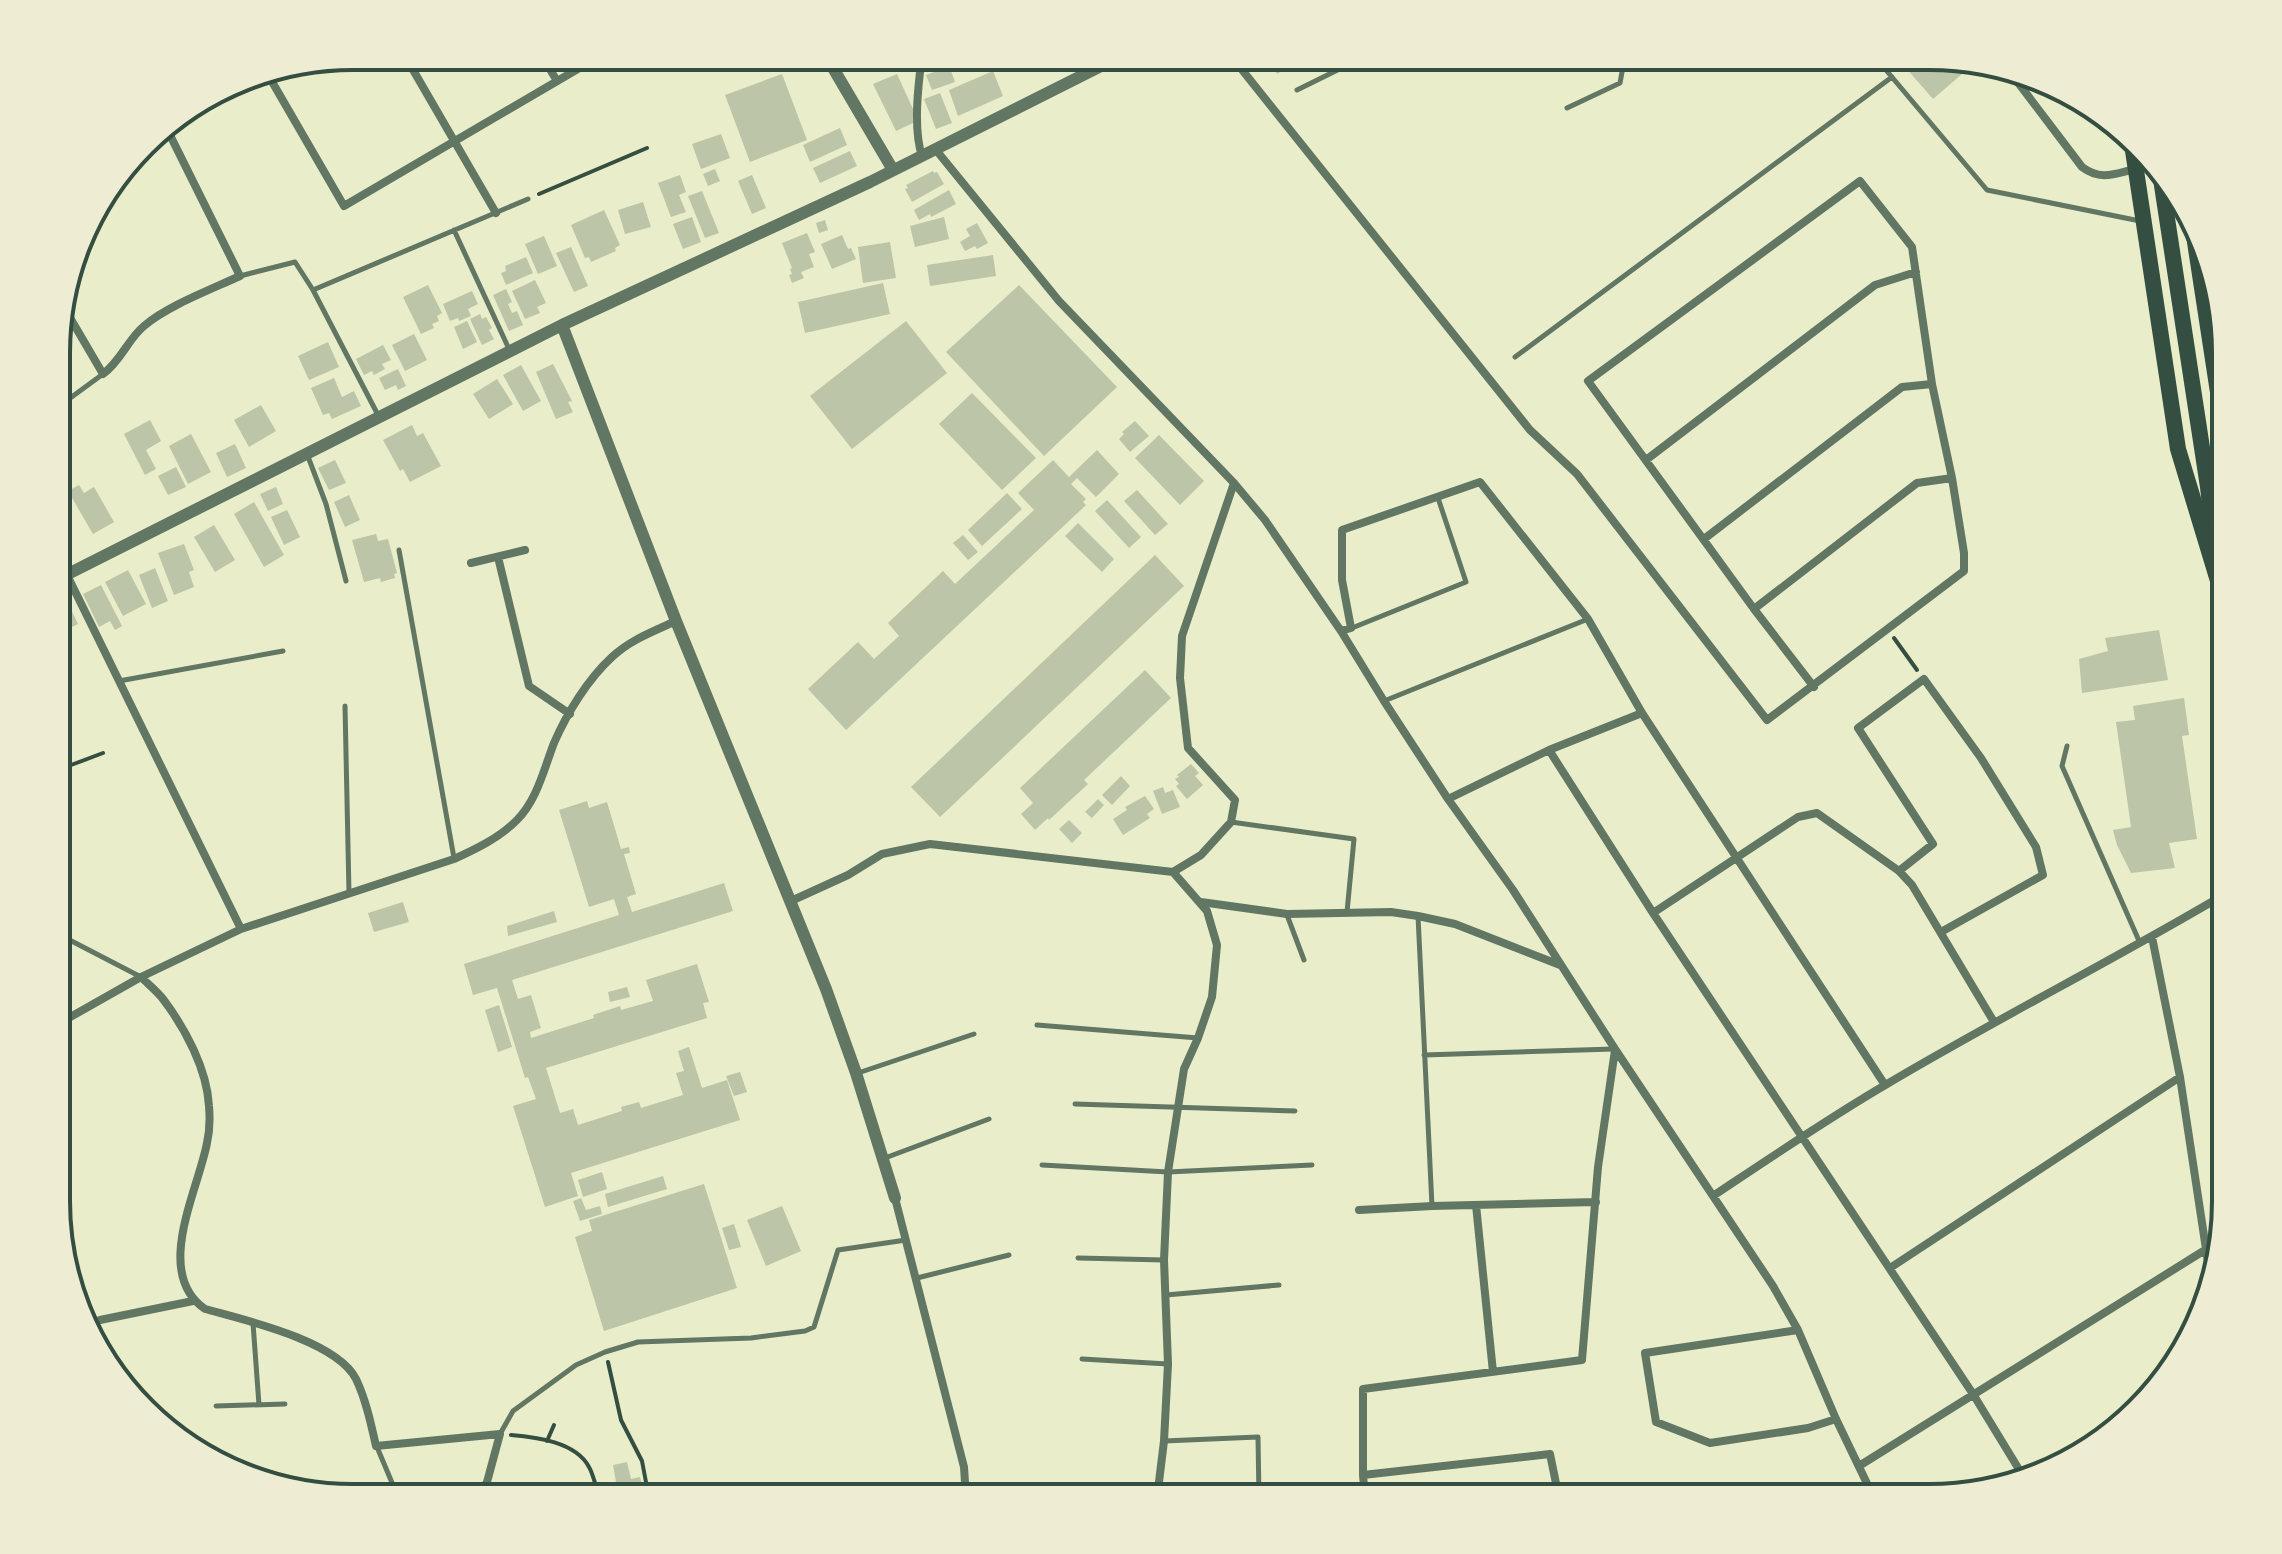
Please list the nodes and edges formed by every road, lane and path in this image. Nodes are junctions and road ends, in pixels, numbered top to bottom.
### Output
1 (413, 70) edge
2 (550, 70) edge
3 (576, 70) edge
4 (834, 70) edge
5 (920, 70) edge
6 (1093, 70) edge
7 (1243, 71) edge
8 (1336, 71) edge
9 (1622, 71) edge
10 (1887, 71) edge
11 (1892, 77) junction
12 (557, 81) junction
13 (272, 82) edge
14 (2020, 85) edge
15 (1297, 90) dead end
16 (1567, 108) dead end
17 (171, 136) edge
18 (454, 142) junction
19 (647, 148) dead end
20 (936, 150) junction
21 (922, 156) junction
22 (2134, 158) edge
23 (2135, 169) junction
24 (893, 170) junction
25 (2163, 195) edge
26 (528, 199) joint
27 (496, 213) junction
28 (2145, 222) junction
29 (454, 230) junction
30 (2199, 270) edge
31 (1916, 272) junction
32 (240, 276) junction
33 (313, 290) junction
34 (72, 321) edge
35 (562, 325) junction
36 (2211, 347) edge
37 (510, 351) junction
38 (1515, 357) dead end
39 (103, 374) junction
40 (1932, 384) junction
41 (70, 398) edge
42 (379, 417) junction
43 (306, 453) junction
44 (1646, 460) junction
45 (1952, 478) junction
46 (1234, 483) junction
47 (1438, 498) junction
48 (2211, 517) edge
49 (1704, 539) junction
50 (399, 550) dead end
51 (525, 550) dead end
52 (498, 557) junction
53 (2211, 559) edge
54 (471, 563) dead end
55 (70, 573) edge
56 (346, 581) dead end
57 (70, 592) edge
58 (1754, 609) junction
59 (1588, 619) junction
60 (676, 621) junction
61 (1346, 630) junction
62 (1888, 630) junction
63 (283, 651) dead end
64 (1924, 679) junction
65 (119, 681) junction
66 (1814, 687) junction
67 (1384, 701) junction
68 (345, 706) dead end
69 (1642, 713) junction
70 (570, 714) junction
71 (2067, 746) dead end
72 (1549, 750) junction
73 (103, 753) dead end
74 (70, 765) edge
75 (1448, 799) junction
76 (1231, 822) junction
77 (1737, 858) junction
78 (454, 859) junction
79 (1899, 871) junction
80 (1173, 872) junction
81 (349, 894) junction
82 (791, 901) junction
83 (1200, 902) junction
84 (2212, 902) edge
85 (1347, 912) junction
86 (1653, 913) junction
87 (1287, 914) junction
88 (1418, 916) junction
89 (241, 929) junction
90 (1941, 932) junction
91 (2152, 937) junction
92 (71, 941) edge
93 (2140, 944) junction
94 (1304, 960) dead end
95 (1560, 965) junction
96 (141, 977) junction
97 (71, 1017) edge
98 (1994, 1022) junction
99 (1037, 1025) dead end
100 (974, 1034) dead end
101 (1198, 1038) junction
102 (1615, 1049) junction
103 (1424, 1055) junction
104 (856, 1073) junction
105 (2180, 1077) junction
106 (1885, 1085) junction
107 (1075, 1104) dead end
108 (1179, 1107) junction
109 (1295, 1111) dead end
110 (989, 1119) dead end
111 (1802, 1137) junction
112 (883, 1159) junction
113 (1042, 1165) dead end
114 (1312, 1165) dead end
115 (1168, 1172) junction
116 (1713, 1196) junction
117 (895, 1198) joint
118 (1596, 1202) junction
119 (1476, 1205) junction
120 (1432, 1206) junction
121 (1359, 1210) dead end
122 (906, 1240) junction
123 (2208, 1249) edge
124 (2205, 1250) junction
125 (1009, 1255) dead end
126 (1078, 1258) dead end
127 (2206, 1258) edge
128 (1164, 1260) junction
129 (1890, 1268) junction
130 (917, 1278) junction
131 (1279, 1285) dead end
132 (1166, 1295) junction
133 (193, 1301) junction
134 (100, 1320) joint
135 (97, 1322) edge
136 (253, 1322) junction
137 (1798, 1330) junction
138 (605, 1352) junction
139 (1082, 1359) dead end
140 (1168, 1364) junction
141 (1493, 1372) junction
142 (1973, 1394) junction
143 (285, 1404) dead end
144 (259, 1405) junction
145 (216, 1406) dead end
146 (1836, 1419) junction
147 (554, 1425) dead end
148 (500, 1434) junction
149 (518, 1436) dead end
150 (547, 1441) junction
151 (1164, 1441) junction
152 (376, 1446) junction
153 (1859, 1466) junction
154 (2019, 1469) edge
155 (1363, 1475) junction
156 (392, 1483) edge
157 (486, 1483) edge
158 (595, 1483) edge
159 (646, 1483) edge
160 (965, 1483) edge
161 (1159, 1484) edge
162 (1259, 1484) edge
163 (1364, 1484) edge
164 (1556, 1484) edge
165 (1867, 1484) edge

1 - 18 street
2 - 12 street
3 - 12 street
4 - 24 street
5 - 21 street
6 - 20 street
7 - 66 street
8 - 15 lane
9 - 16 lane
10 - 11 lane
11 - 28 lane
11 - 38 lane
12 - 18 street
13 - 18 street
14 - 23 street
17 - 32 street
18 - 27 street
19 - 26 path
20 - 21 street
20 - 46 street
21 - 24 street
22 - 23 main road
23 - 28 main road
24 - 35 street
25 - 48 main road
26 - 27 lane
27 - 29 lane
28 - 53 main road
29 - 33 lane
29 - 37 lane
30 - 36 main road
31 - 40 street
31 - 44 street
31 - 44 street
32 - 33 lane
32 - 39 street
33 - 42 lane
34 - 39 street
35 - 37 street
35 - 60 street
37 - 42 street
39 - 41 lane
40 - 45 street
40 - 49 street
42 - 43 street
43 - 55 street
43 - 56 lane
44 - 49 street
45 - 58 street
45 - 62 street
46 - 61 street
46 - 76 street
47 - 59 street
47 - 61 street
47 - 61 lane
49 - 58 street
50 - 78 lane
51 - 52 street
52 - 54 street
52 - 70 street
57 - 65 street
58 - 66 street
59 - 67 lane
59 - 69 street
60 - 70 street
60 - 82 street
61 - 67 street
62 - 64 path
62 - 66 street
63 - 65 lane
64 - 79 street
64 - 90 street
65 - 89 street
67 - 75 street
68 - 81 lane
69 - 72 street
69 - 77 street
70 - 78 street
71 - 93 lane
72 - 75 street
72 - 86 street
73 - 74 path
75 - 95 street
76 - 80 street
76 - 85 lane
77 - 79 street
77 - 86 street
77 - 106 street
78 - 81 street
79 - 90 street
80 - 82 street
80 - 83 street
81 - 89 street
82 - 104 street
83 - 87 street
83 - 101 street
84 - 91 street
85 - 87 street
85 - 88 street
86 - 111 street
87 - 94 lane
88 - 95 street
88 - 103 lane
89 - 96 street
90 - 98 street
91 - 93 street
91 - 105 street
92 - 96 lane
93 - 98 street
95 - 102 street
96 - 97 street
96 - 133 street
98 - 106 street
99 - 101 lane
100 - 104 lane
101 - 108 street
102 - 103 lane
102 - 116 street
102 - 118 street
103 - 120 lane
104 - 112 street
105 - 124 street
105 - 129 street
106 - 111 street
107 - 108 lane
108 - 109 lane
108 - 115 street
110 - 112 lane
111 - 116 street
111 - 129 street
112 - 117 street
113 - 115 lane
114 - 115 lane
115 - 128 street
116 - 137 street
117 - 122 street
118 - 119 street
118 - 141 street
119 - 120 street
119 - 141 street
120 - 121 street
122 - 130 street
122 - 138 lane
123 - 124 street
124 - 127 street
124 - 142 street
125 - 130 lane
126 - 128 lane
128 - 132 street
129 - 142 street
130 - 160 street
131 - 132 lane
132 - 140 street
133 - 134 street
133 - 136 street
134 - 135 lane
136 - 144 lane
136 - 152 street
137 - 146 street
137 - 146 street
138 - 148 lane
138 - 159 path
139 - 140 lane
140 - 151 street
141 - 155 street
142 - 153 street
142 - 154 street
143 - 144 lane
144 - 145 lane
146 - 153 street
147 - 150 path
148 - 152 street
148 - 157 street
149 - 150 path
150 - 158 path
151 - 161 street
151 - 162 lane
152 - 156 lane
153 - 165 street
155 - 163 street
155 - 164 street

